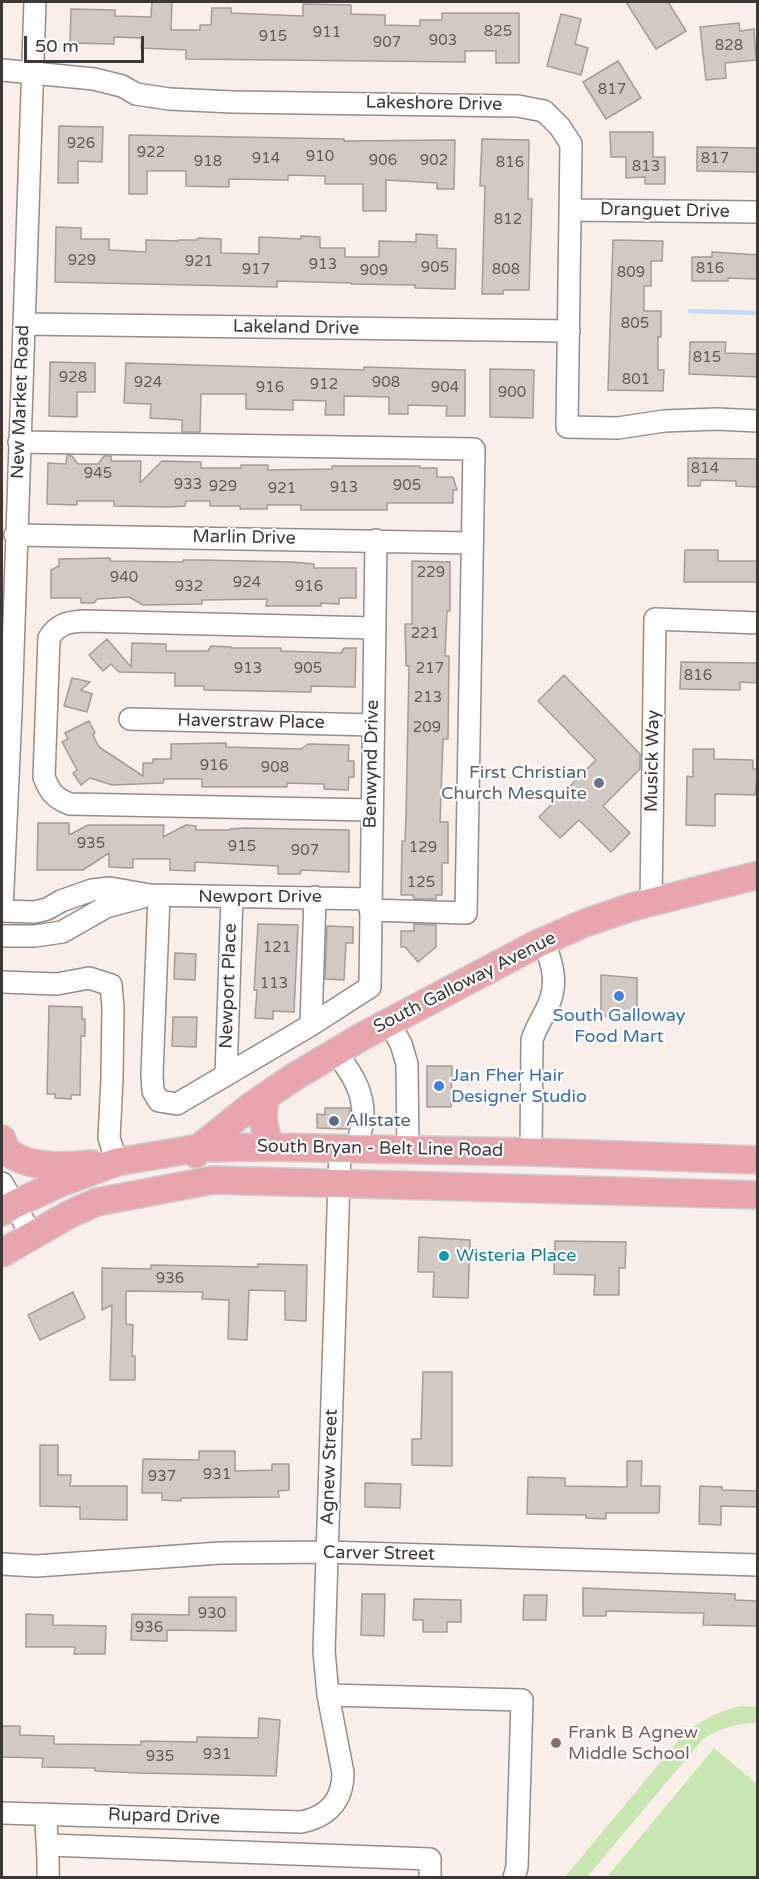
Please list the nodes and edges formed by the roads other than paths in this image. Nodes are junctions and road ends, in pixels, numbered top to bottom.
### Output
1 (35, 2) edge
2 (2, 70) edge
3 (32, 73) junction
4 (572, 210) junction
5 (758, 212) edge
6 (24, 324) junction
7 (569, 331) junction
8 (758, 421) edge
9 (19, 442) junction
10 (15, 535) junction
11 (376, 540) junction
12 (472, 543) junction
13 (758, 623) edge
14 (375, 628) junction
15 (130, 719) dead end
16 (373, 724) junction
17 (371, 810) junction
18 (4, 837) edge
19 (758, 875) edge
20 (154, 895) junction
21 (232, 897) junction
22 (315, 897) junction
23 (651, 903) junction
24 (370, 904) junction
25 (2, 911) edge
26 (2, 936) edge
27 (544, 941) junction
28 (2, 982) edge
29 (390, 1022) junction
30 (311, 1025) junction
31 (336, 1052) junction
32 (226, 1075) junction
33 (266, 1096) junction
34 (2, 1139) edge
35 (272, 1147) junction
36 (199, 1148) junction
37 (349, 1149) junction
38 (408, 1150) junction
39 (531, 1152) junction
40 (758, 1160) edge
41 (117, 1162) junction
42 (339, 1182) junction
43 (530, 1188) junction
44 (758, 1195) edge
45 (5, 1200) edge
46 (97, 1202) junction
47 (32, 1236) junction
48 (2, 1253) edge
49 (326, 1552) junction
50 (2, 1564) edge
51 (758, 1565) edge
52 (328, 1695) junction
53 (2, 1813) edge
54 (325, 1813) joint
55 (46, 1814) junction
56 (49, 1845) junction
57 (48, 1878) edge
58 (430, 1878) edge
59 (514, 1878) edge

1 - 3 street, New Market Road
2 - 3 street, Lakeshore Drive
3 - 4 street, Lakeshore Drive
3 - 6 street, New Market Road
4 - 5 street, Dranguet Drive
4 - 7 street, Lakeshore Drive
6 - 7 street, Lakeland Drive
6 - 9 street, New Market Road
7 - 8 street, Lakeshore Drive
9 - 10 street, New Market Road
9 - 12 street
10 - 11 street, Marlin Drive
10 - 18 street, New Market Road
11 - 12 street, Marlin Drive
11 - 14 street, Benwynd Drive
12 - 24 street, Newport Drive
13 - 23 street, Musick Way
14 - 16 street, Benwynd Drive
14 - 17 street
15 - 16 street, Haverstraw Place
16 - 17 street, Benwynd Drive
17 - 24 street, Benwynd Drive
18 - 25 street, New Market Road
19 - 23 main road, South Galloway Avenue
20 - 21 street, Newport Drive
20 - 25 street, Newport Drive
20 - 26 street, Newport Drive
20 - 32 street
21 - 22 street, Newport Drive
21 - 32 street, Newport Place
22 - 24 street, Newport Drive
22 - 30 street
23 - 27 main road, South Galloway Avenue
24 - 30 street, Benwynd Drive
27 - 29 main road, South Galloway Avenue
27 - 39 street
28 - 41 street
29 - 31 main road, South Galloway Avenue
29 - 38 street
30 - 32 street
31 - 33 main road, South Galloway Avenue
31 - 37 street
33 - 35 main road
33 - 36 main road, South Galloway Avenue
34 - 41 main road
35 - 36 main road, South Bryan - Belt Line Road
35 - 37 main road, South Bryan - Belt Line Road
36 - 41 main road, South Bryan - Belt Line Road
36 - 46 main road, South Galloway Avenue
37 - 38 main road, South Bryan - Belt Line Road
37 - 42 street, Agnew Street
38 - 39 main road, South Bryan - Belt Line Road
39 - 40 main road, South Bryan - Belt Line Road
39 - 43 main road
41 - 45 main road, South Bryan - Belt Line Road
42 - 43 main road, South Bryan - Belt Line Road
42 - 46 main road, South Bryan - Belt Line Road
42 - 49 street, Agnew Street
43 - 44 main road, South Bryan - Belt Line Road
45 - 47 street
46 - 47 main road, South Bryan - Belt Line Road
47 - 48 main road, South Bryan - Belt Line Road
49 - 50 street, Carver Street
49 - 51 street, Carver Street
49 - 52 street, Agnew Street
52 - 54 street, Agnew Street
52 - 59 street
53 - 55 street, Rupard Drive
54 - 55 street, Rupard Drive
55 - 56 street
56 - 57 street
56 - 58 street

